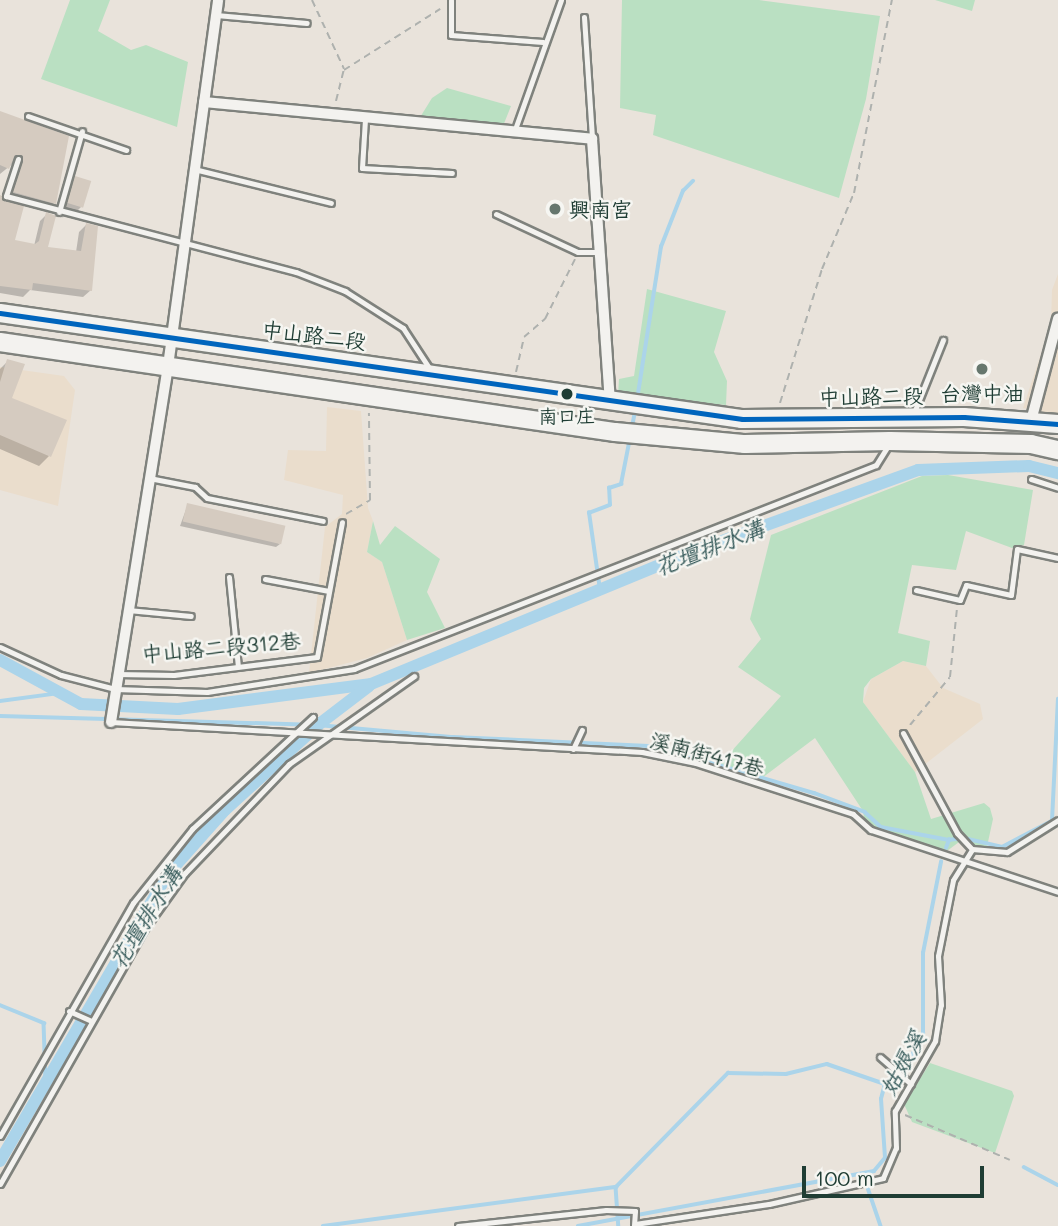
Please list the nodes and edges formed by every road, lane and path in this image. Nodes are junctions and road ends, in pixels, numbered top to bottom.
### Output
1 (218, 0) edge
2 (312, 0) edge
3 (451, 0) edge
4 (561, 0) edge
5 (892, 0) edge
6 (440, 9) dead end
7 (216, 15) junction
8 (584, 17) dead end
9 (307, 23) dead end
10 (543, 42) junction
11 (344, 70) junction
12 (204, 102) junction
13 (28, 116) dead end
14 (332, 116) junction
15 (365, 120) junction
16 (82, 131) junction
17 (514, 132) junction
18 (592, 139) junction
19 (126, 149) dead end
20 (18, 159) dead end
21 (194, 169) junction
22 (452, 173) dead end
23 (331, 203) dead end
24 (59, 212) junction
25 (496, 214) dead end
26 (184, 244) junction
27 (578, 252) junction
28 (601, 252) junction
29 (0, 313) edge
30 (1058, 318) edge
31 (943, 340) dead end
32 (0, 342) edge
33 (170, 353) junction
34 (432, 373) junction
35 (516, 384) junction
36 (367, 395) junction
37 (616, 403) junction
38 (517, 417) junction
39 (912, 418) junction
40 (774, 421) junction
41 (1031, 421) junction
42 (1058, 424) edge
43 (890, 441) junction
44 (1058, 450) edge
45 (149, 478) junction
46 (1031, 480) dead end
47 (1058, 488) edge
48 (323, 521) dead end
49 (342, 522) joint
50 (1058, 558) edge
51 (229, 577) dead end
52 (265, 579) dead end
53 (916, 590) dead end
54 (329, 591) junction
55 (960, 600) junction
56 (128, 610) junction
57 (191, 616) dead end
58 (0, 647) edge
59 (238, 667) junction
60 (117, 674) junction
61 (414, 676) dead end
62 (115, 689) junction
63 (313, 717) dead end
64 (110, 722) joint
65 (582, 730) dead end
66 (294, 732) junction
67 (903, 733) joint
68 (328, 735) junction
69 (573, 748) junction
70 (1058, 820) edge
71 (972, 849) junction
72 (965, 861) junction
73 (1058, 892) edge
74 (69, 1011) junction
75 (91, 1021) junction
76 (880, 1057) dead end
77 (911, 1084) junction
78 (895, 1111) junction
79 (0, 1136) edge
80 (1010, 1160) dead end
81 (0, 1185) edge
82 (634, 1225) edge
83 (458, 1226) edge

1 - 7 street, 中山路二段312巷
2 - 11 path
3 - 10 lane
4 - 10 lane
5 - 40 path
6 - 11 path
7 - 9 lane
7 - 12 street, 中山路二段312巷
8 - 18 lane
10 - 17 lane
11 - 14 path
12 - 14 street
12 - 21 street, 中山路二段312巷
13 - 16 lane
14 - 15 street
15 - 17 street
15 - 22 lane
16 - 19 lane
16 - 24 lane
17 - 18 street
18 - 28 street
20 - 24 lane
21 - 23 lane
21 - 26 street, 中山路二段312巷
24 - 26 lane
25 - 27 lane
26 - 33 street, 中山路二段312巷
26 - 34 lane
27 - 28 lane
27 - 35 path
28 - 37 street
29 - 33 main road, 中山路二段
30 - 41 street
31 - 39 lane
32 - 33 main road, 中山路二段
33 - 34 main road, 中山路二段
33 - 36 main road, 中山路二段
33 - 45 street, 中山路二段312巷
34 - 35 main road, 中山路二段
35 - 37 main road, 中山路二段
35 - 38 main road
36 - 38 main road, 中山路二段
36 - 49 path
37 - 40 main road, 中山路二段
38 - 43 main road, 中山路二段
39 - 40 main road, 中山路二段
39 - 41 main road, 中山路二段
41 - 42 main road, 中山路二段
43 - 44 main road
43 - 62 lane
45 - 48 lane
45 - 56 street, 中山路二段312巷
46 - 47 lane
49 - 54 lane, 中山路二段312巷
50 - 55 lane
51 - 59 lane
52 - 54 lane
53 - 55 lane
54 - 59 lane, 中山路二段312巷
55 - 67 path
56 - 57 lane
56 - 60 street, 中山路二段312巷
58 - 62 lane
59 - 60 lane, 中山路二段312巷
60 - 62 street, 中山路二段312巷
61 - 68 lane
62 - 64 street, 中山路二段312巷
63 - 66 lane
64 - 66 lane, 溪南街417巷
65 - 69 lane
66 - 68 lane, 溪南街417巷
66 - 74 lane
67 - 71 lane
68 - 69 lane, 溪南街417巷
68 - 75 lane
69 - 72 lane, 溪南街417巷
70 - 71 lane
71 - 72 lane
72 - 73 lane, 溪南街417巷
72 - 77 lane
74 - 75 lane
74 - 79 lane
75 - 81 lane
76 - 77 lane
77 - 78 lane
78 - 80 path
78 - 82 lane
82 - 83 lane

